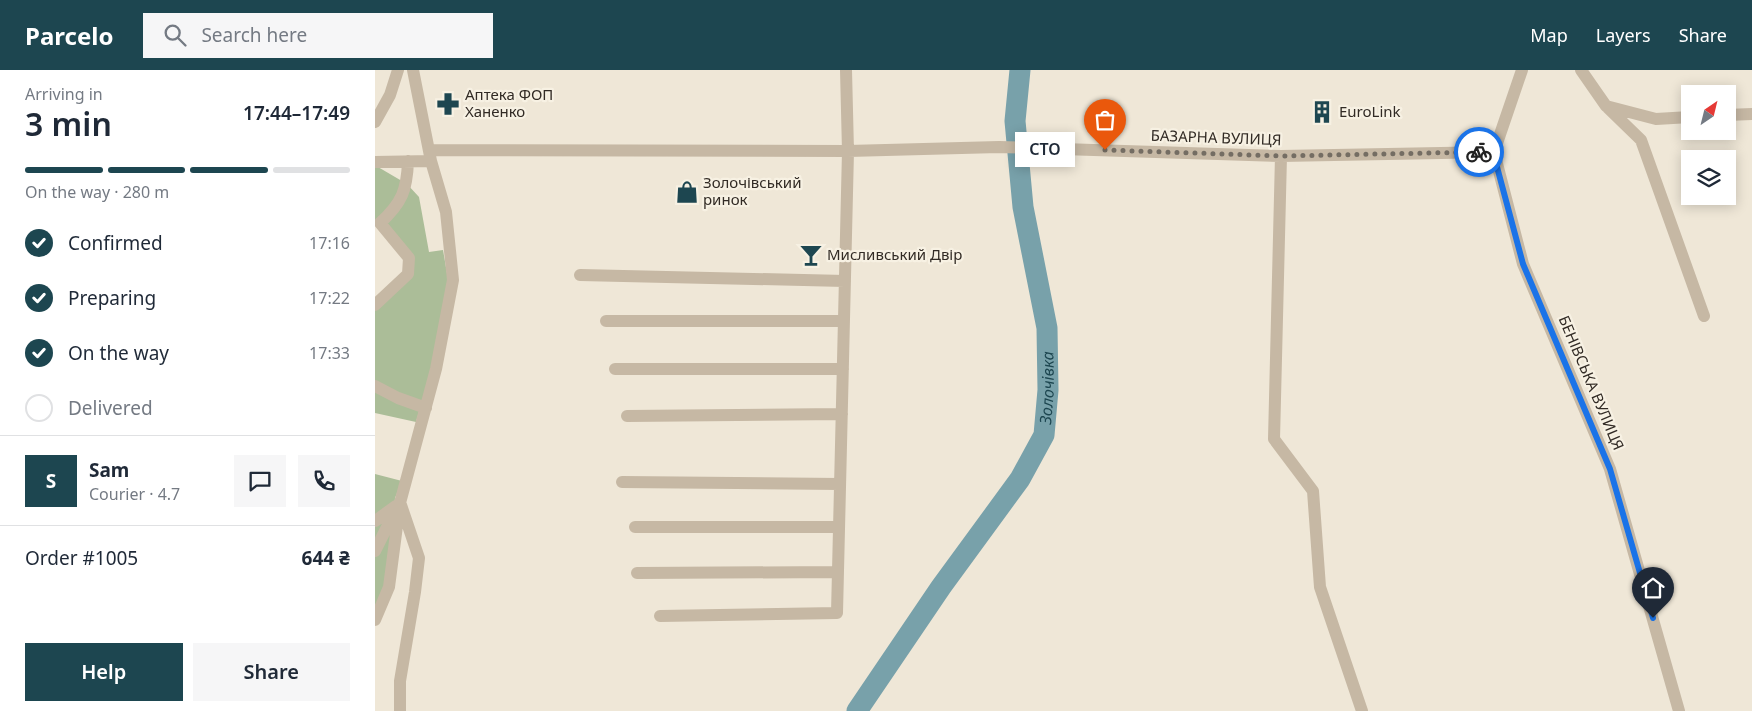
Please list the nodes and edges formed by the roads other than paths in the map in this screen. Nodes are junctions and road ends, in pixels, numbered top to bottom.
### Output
1 (398, 70) edge
2 (413, 70) edge
3 (846, 70) edge
4 (1522, 70) edge
5 (1581, 70) edge
6 (1606, 106) junction
7 (1752, 114) edge
8 (1736, 115) edge
9 (1681, 118) edge
10 (375, 122) edge
11 (848, 151) junction
12 (1493, 152) junction
13 (430, 155) junction
14 (1281, 156) junction
15 (408, 161) junction
16 (375, 162) edge
17 (378, 223) edge
18 (580, 275) dead end
19 (845, 281) junction
20 (375, 305) edge
21 (1704, 316) dead end
22 (606, 321) dead end
23 (844, 322) junction
24 (615, 369) dead end
25 (843, 370) junction
26 (375, 386) edge
27 (425, 408) junction
28 (842, 414) junction
29 (627, 416) dead end
30 (622, 482) dead end
31 (840, 484) junction
32 (400, 503) junction
33 (375, 521) edge
34 (635, 527) dead end
35 (839, 527) junction
36 (375, 551) edge
37 (838, 572) junction
38 (637, 573) dead end
39 (660, 616) dead end
40 (375, 620) edge
41 (400, 711) edge
42 (1362, 711) edge
43 (1679, 711) edge

1 - 10 street
2 - 13 street
3 - 11 street
4 - 12 street
5 - 6 street
6 - 9 street
6 - 21 street
7 - 8 street
11 - 13 street, БАЗАРНА ВУЛИЦЯ
11 - 14 street, БАЗАРНА ВУЛИЦЯ
11 - 19 street
12 - 14 street, БАЗАРНА ВУЛИЦЯ
12 - 43 street, БЕНІВСЬКА ВУЛИЦЯ
13 - 15 street, БАЗАРНА ВУЛИЦЯ
13 - 27 street
14 - 42 street
15 - 16 street, БАЗАРНА ВУЛИЦЯ
15 - 17 street
17 - 20 street
18 - 19 street
19 - 23 street
22 - 23 street
23 - 25 street
24 - 25 street
25 - 28 street
26 - 27 street
27 - 32 street
28 - 29 street
28 - 31 street
30 - 31 street
31 - 35 street
32 - 33 street
32 - 36 street
32 - 40 street
32 - 41 street
34 - 35 street
35 - 37 street
37 - 38 street
37 - 39 street

